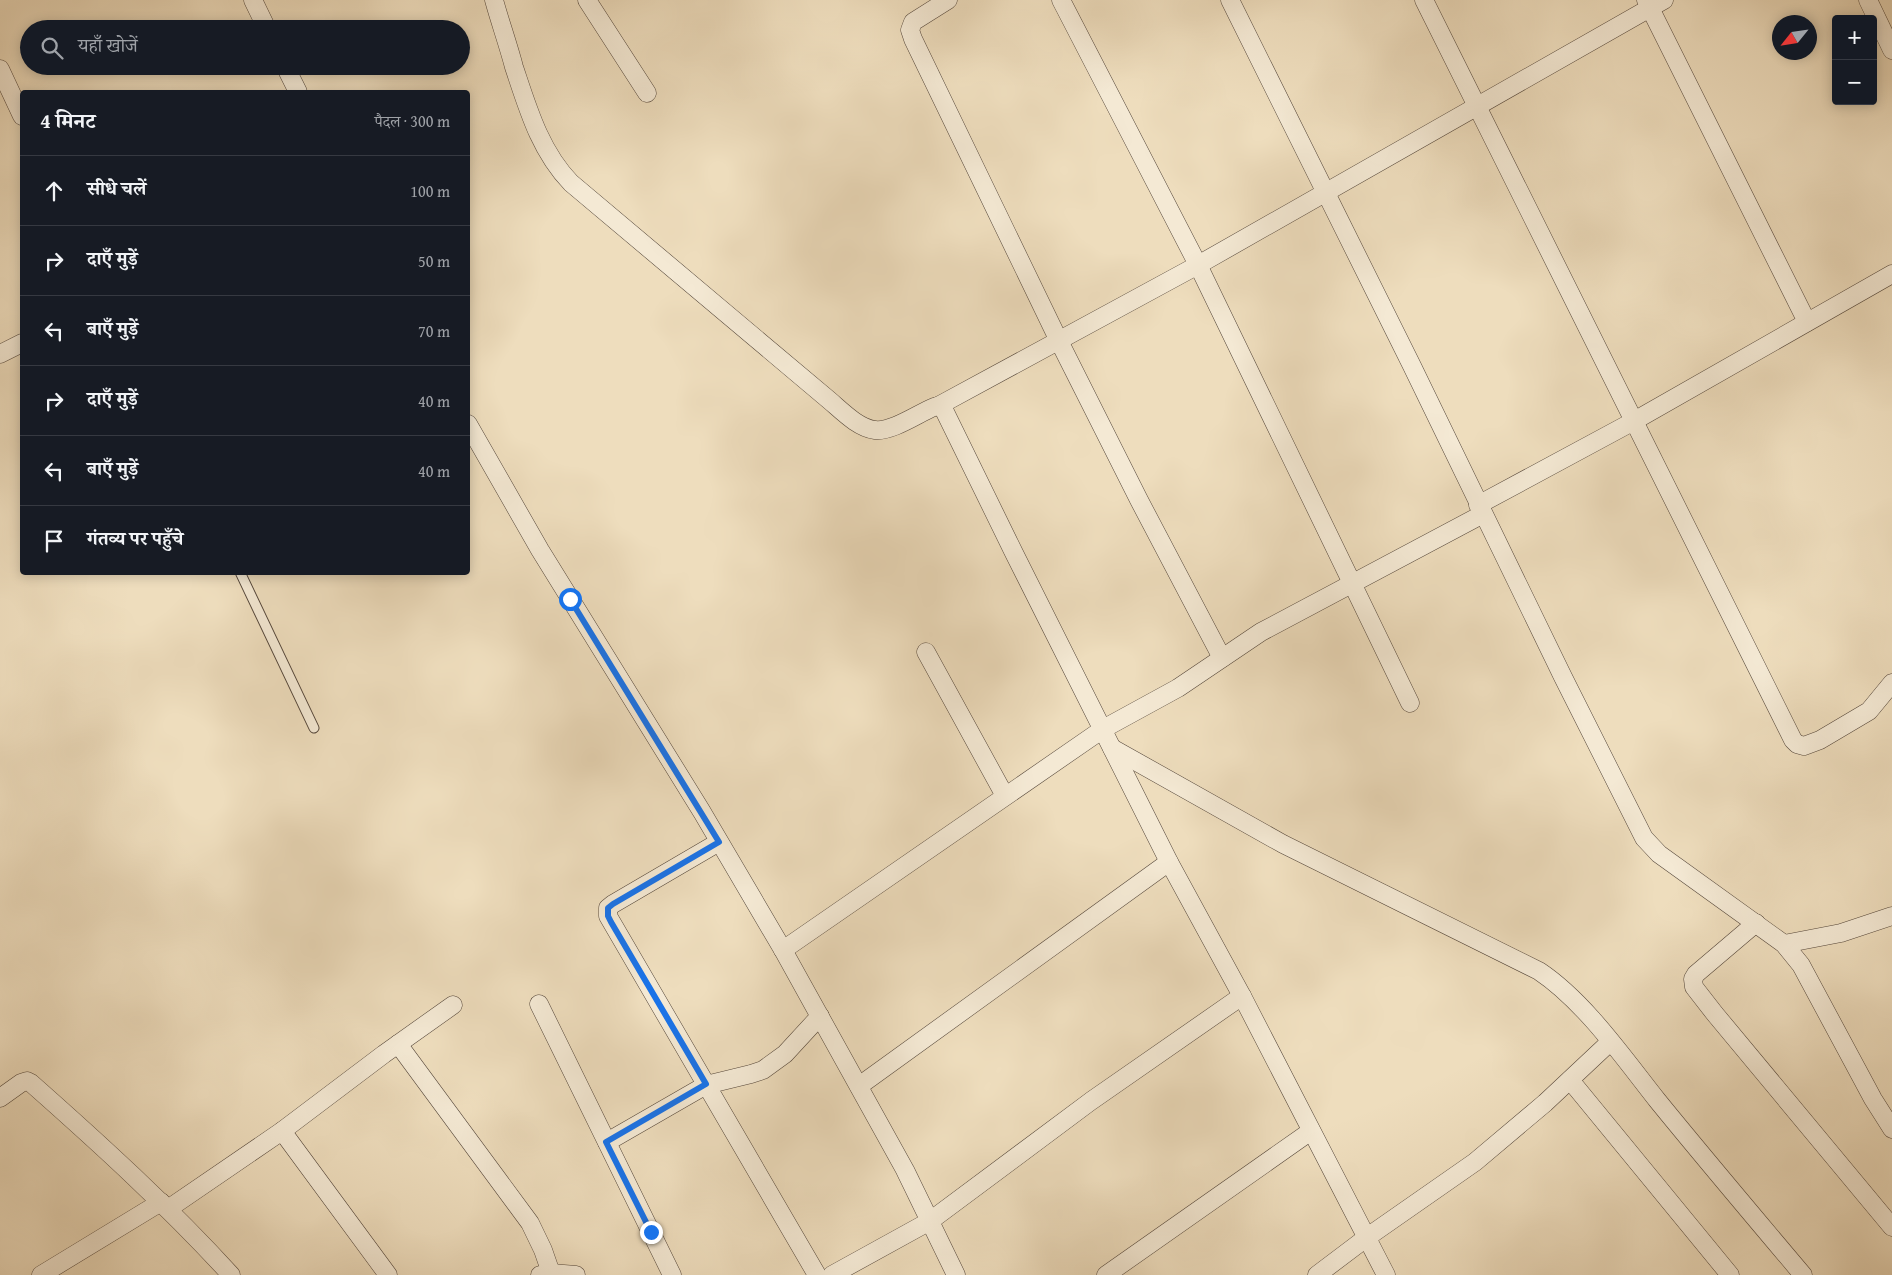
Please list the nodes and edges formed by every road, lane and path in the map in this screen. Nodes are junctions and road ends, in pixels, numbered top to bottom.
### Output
1 (253, 0) edge
2 (494, 0) edge
3 (587, 0) edge
4 (948, 0) edge
5 (1061, 0) edge
6 (1230, 0) edge
7 (1424, 0) edge
8 (1868, 0) edge
9 (1654, 3) edge
10 (263, 20) edge
11 (1892, 50) edge
12 (0, 69) edge
13 (290, 75) edge
14 (297, 90) edge
15 (647, 93) dead end
16 (1476, 106) junction
17 (20, 112) edge
18 (1326, 193) junction
19 (1198, 265) junction
20 (1892, 274) edge
21 (1808, 322) junction
22 (1058, 339) junction
23 (20, 344) edge
24 (0, 354) edge
25 (938, 406) junction
26 (1634, 421) junction
27 (470, 428) edge
28 (1481, 510) junction
29 (241, 575) edge
30 (1353, 583) junction
31 (926, 652) dead end
32 (1222, 658) junction
33 (1892, 683) edge
34 (1410, 703) dead end
35 (314, 728) dead end
36 (1103, 729) junction
37 (1112, 748) junction
38 (1006, 796) junction
39 (719, 842) junction
40 (1169, 862) junction
41 (1892, 916) edge
42 (1756, 923) junction
43 (1784, 944) junction
44 (783, 950) junction
45 (1242, 996) junction
46 (539, 1004) dead end
47 (453, 1005) dead end
48 (820, 1016) junction
49 (1610, 1042) junction
50 (398, 1044) junction
51 (1570, 1080) junction
52 (706, 1084) junction
53 (859, 1086) junction
54 (0, 1098) edge
55 (1892, 1129) edge
56 (282, 1131) junction
57 (1312, 1132) junction
58 (612, 1139) junction
59 (165, 1206) junction
60 (930, 1221) junction
61 (1892, 1227) edge
62 (1366, 1238) junction
63 (545, 1274) edge
64 (42, 1275) edge
65 (231, 1275) edge
66 (388, 1275) edge
67 (576, 1275) edge
68 (672, 1275) edge
69 (816, 1275) edge
70 (832, 1275) edge
71 (956, 1275) edge
72 (1106, 1275) edge
73 (1317, 1275) edge
74 (1386, 1275) edge
75 (1730, 1275) edge
76 (1803, 1275) edge

1 - 10 street
2 - 25 street
3 - 15 street
4 - 22 street
5 - 19 street
6 - 18 street
7 - 16 street
8 - 11 street
9 - 16 street
9 - 21 street
12 - 17 street
13 - 14 street
16 - 18 street
16 - 26 street
18 - 19 street
18 - 28 street
19 - 22 street
19 - 30 street
20 - 21 street
21 - 26 street
22 - 25 street
22 - 32 street
23 - 24 street
25 - 36 street
26 - 28 street
26 - 33 street
27 - 39 street
28 - 30 street
28 - 42 street
29 - 35 lane
30 - 32 street
30 - 34 street
31 - 38 street
32 - 36 street
36 - 37 street
36 - 38 street
37 - 40 street
37 - 49 street
38 - 44 street
39 - 44 street
39 - 52 street
40 - 45 street
40 - 53 street
41 - 43 street
42 - 43 street
42 - 61 street
43 - 55 street
44 - 48 street
45 - 57 street
45 - 60 street
46 - 58 street
47 - 50 street
48 - 52 street
48 - 53 street
49 - 51 street
49 - 76 street
50 - 56 street
50 - 63 street
51 - 62 street
51 - 75 street
52 - 58 street
52 - 69 street
53 - 60 street
54 - 59 street
56 - 59 street
56 - 66 street
57 - 62 street
57 - 72 street
58 - 68 street
59 - 64 street
59 - 65 street
60 - 70 street
60 - 71 street
62 - 73 street
62 - 74 street
63 - 67 street

